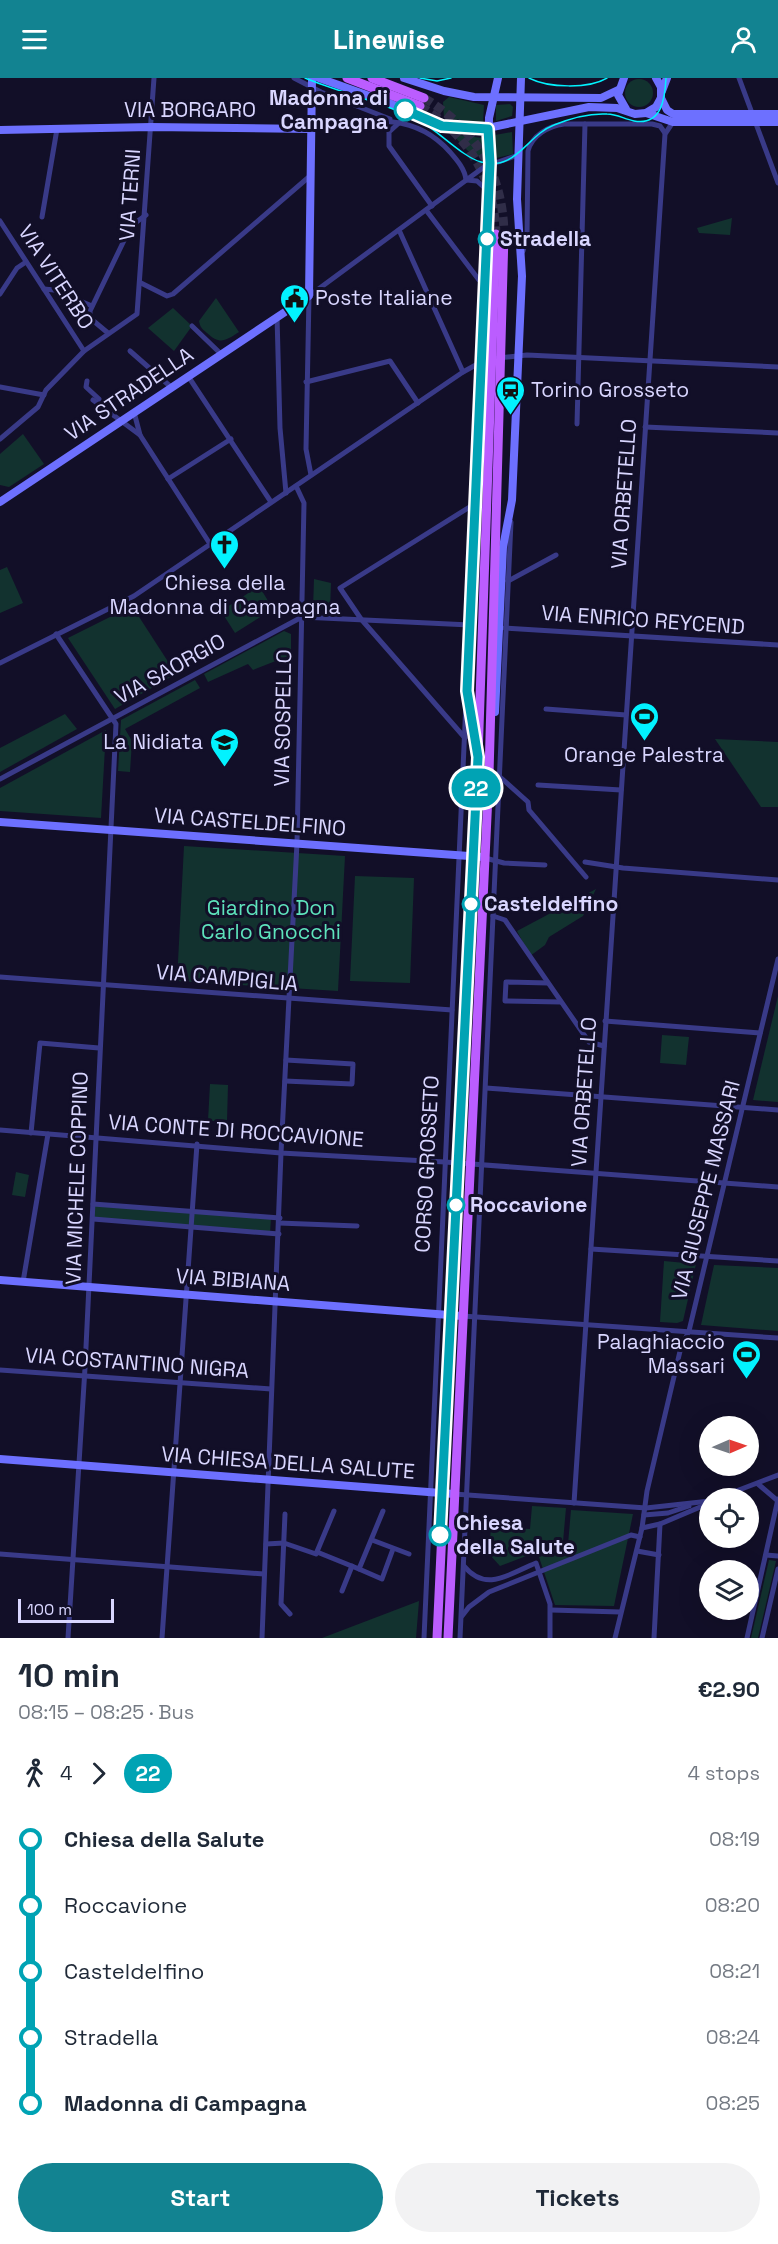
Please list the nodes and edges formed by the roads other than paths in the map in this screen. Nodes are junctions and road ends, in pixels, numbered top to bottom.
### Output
1 (154, 78) edge
2 (294, 78) edge
3 (312, 78) edge
4 (319, 78) edge
5 (347, 78) edge
6 (372, 78) edge
7 (498, 78) edge
8 (521, 78) edge
9 (624, 78) edge
10 (656, 78) edge
11 (667, 78) edge
12 (739, 78) edge
13 (409, 79) edge
14 (312, 87) junction
15 (618, 90) junction
16 (661, 95) junction
17 (493, 98) junction
18 (520, 98) junction
19 (626, 109) junction
20 (646, 113) junction
21 (778, 114) edge
22 (754, 118) junction
23 (397, 121) junction
24 (519, 122) junction
25 (673, 122) junction
26 (778, 122) edge
27 (585, 124) junction
28 (151, 127) junction
29 (57, 129) junction
30 (311, 129) junction
31 (488, 129) junction
32 (0, 130) edge
33 (665, 133) junction
34 (518, 155) junction
35 (490, 164) junction
36 (310, 176) junction
37 (466, 180) junction
38 (778, 183) edge
39 (489, 192) junction
40 (432, 206) junction
41 (426, 210) junction
42 (146, 214) junction
43 (42, 217) dead end
44 (0, 221) edge
45 (399, 230) junction
46 (500, 234) tunnel mouth
47 (522, 254) junction
48 (26, 262) junction
49 (485, 282) junction
50 (141, 284) junction
51 (44, 289) junction
52 (0, 294) edge
53 (309, 296) junction
54 (92, 306) junction
55 (277, 316) junction
56 (192, 326) dead end
57 (108, 333) junction
58 (84, 351) junction
59 (130, 351) dead end
60 (221, 354) junction
61 (519, 354) junction
62 (580, 357) junction
63 (491, 359) junction
64 (649, 361) junction
65 (778, 367) edge
66 (463, 372) junction
67 (188, 376) junction
68 (481, 378) junction
69 (87, 381) dead end
70 (306, 382) junction
71 (0, 387) edge
72 (171, 387) junction
73 (44, 395) junction
74 (93, 400) dead end
75 (418, 403) junction
76 (102, 407) junction
77 (134, 412) junction
78 (120, 422) junction
79 (577, 424) dead end
80 (645, 427) junction
81 (778, 433) edge
82 (140, 435) junction
83 (231, 439) junction
84 (0, 440) edge
85 (311, 475) junction
86 (168, 480) junction
87 (296, 486) junction
88 (286, 493) junction
89 (512, 500) junction
90 (0, 502) edge
91 (271, 502) junction
92 (476, 503) junction
93 (455, 516) junction
94 (475, 517) junction
95 (210, 544) junction
96 (556, 555) dead end
97 (508, 581) junction
98 (302, 616) junction
99 (361, 619) junction
100 (470, 625) junction
101 (506, 628) junction
102 (57, 634) junction
103 (632, 636) junction
104 (778, 645) edge
105 (0, 663) edge
106 (467, 691) junction
107 (546, 709) dead end
108 (626, 715) junction
109 (112, 719) junction
110 (465, 738) junction
111 (478, 757) junction
112 (489, 770) junction
113 (500, 777) junction
114 (0, 779) edge
115 (538, 785) dead end
116 (621, 790) junction
117 (0, 822) edge
118 (110, 830) junction
119 (297, 843) junction
120 (459, 855) junction
121 (478, 857) junction
122 (496, 861) junction
123 (585, 862) dead end
124 (545, 865) dead end
125 (616, 866) junction
126 (586, 877) dead end
127 (778, 880) edge
128 (493, 916) junction
129 (778, 960) edge
130 (0, 977) edge
131 (548, 983) junction
132 (103, 984) junction
133 (289, 1000) junction
134 (561, 1002) junction
135 (452, 1010) junction
136 (605, 1021) junction
137 (760, 1033) junction
138 (604, 1046) junction
139 (99, 1048) junction
140 (286, 1060) junction
141 (285, 1081) junction
142 (486, 1088) junction
143 (601, 1098) junction
144 (743, 1107) junction
145 (778, 1110) edge
146 (0, 1131) edge
147 (31, 1133) junction
148 (48, 1134) junction
149 (95, 1137) junction
150 (197, 1144) junction
151 (281, 1153) junction
152 (445, 1162) junction
153 (458, 1163) junction
154 (470, 1164) junction
155 (482, 1165) junction
156 (596, 1174) junction
157 (724, 1183) junction
158 (778, 1187) edge
159 (93, 1204) junction
160 (192, 1211) junction
161 (93, 1219) junction
162 (280, 1220) junction
163 (357, 1226) dead end
164 (190, 1227) junction
165 (279, 1234) junction
166 (591, 1249) junction
167 (707, 1256) junction
168 (778, 1261) edge
169 (0, 1280) edge
170 (23, 1282) junction
171 (89, 1287) junction
172 (185, 1294) junction
173 (275, 1301) junction
174 (439, 1315) junction
175 (450, 1316) junction
176 (462, 1316) junction
177 (475, 1317) junction
178 (586, 1324) junction
179 (689, 1331) junction
180 (778, 1338) edge
181 (0, 1370) edge
182 (85, 1376) junction
183 (180, 1383) junction
184 (271, 1389) junction
185 (0, 1459) edge
186 (79, 1465) junction
187 (174, 1473) junction
188 (778, 1475) edge
189 (268, 1480) junction
190 (758, 1484) junction
191 (747, 1488) edge
192 (430, 1492) junction
193 (442, 1493) junction
194 (454, 1494) junction
195 (467, 1495) junction
196 (778, 1500) edge
197 (574, 1503) junction
198 (699, 1504) edge
199 (699, 1507) edge
200 (334, 1511) dead end
201 (383, 1511) dead end
202 (645, 1512) junction
203 (285, 1514) dead end
204 (660, 1524) junction
205 (642, 1528) junction
206 (640, 1537) junction
207 (372, 1540) junction
208 (284, 1543) junction
209 (266, 1544) junction
210 (393, 1548) junction
211 (637, 1551) junction
212 (317, 1552) junction
213 (0, 1554) edge
214 (409, 1554) dead end
215 (659, 1555) junction
216 (766, 1555) junction
217 (778, 1556) edge
218 (72, 1560) junction
219 (167, 1566) junction
220 (352, 1566) junction
221 (464, 1566) junction
222 (359, 1569) junction
223 (778, 1569) edge
224 (539, 1571) junction
225 (264, 1574) junction
226 (342, 1591) dead end
227 (551, 1610) junction
228 (620, 1612) junction
229 (290, 1614) dead end
230 (461, 1617) junction
231 (68, 1638) edge
232 (162, 1638) edge
233 (262, 1638) edge
234 (424, 1638) edge
235 (437, 1638) edge
236 (448, 1638) edge
237 (460, 1638) edge
238 (550, 1638) edge
239 (615, 1638) edge
240 (654, 1638) edge
241 (747, 1638) edge
242 (762, 1638) edge

1 - 28 street, VIA TERNI
2 - 14 street
3 - 14 street
4 - 31 street
5 - 6 main road
7 - 17 street
8 - 18 street
9 - 15 street
10 - 16 street
11 - 16 street
12 - 22 street
13 - 17 street
14 - 23 street
14 - 30 street
15 - 18 street
15 - 19 street
16 - 20 street
16 - 22 street
17 - 18 street
17 - 31 street, CORSO GROSSETO
18 - 24 street, CORSO GROSSETO
19 - 20 street
19 - 24 street
20 - 25 street
21 - 22 street
22 - 25 street
22 - 26 street
22 - 38 street
23 - 30 street, VIA BORGARO
23 - 37 street, VIA BORGARO
23 - 40 street
24 - 31 street
24 - 34 street, CORSO GROSSETO
25 - 33 street
27 - 33 street
27 - 47 street, CORSO GROSSETO
27 - 62 street
28 - 29 street, VIA BORGARO
28 - 30 street, VIA BORGARO
28 - 42 street, VIA TERNI
29 - 32 street, VIA BORGARO
29 - 43 street
30 - 36 street
31 - 35 street, CORSO GROSSETO
33 - 64 street, VIA ORBETELLO
34 - 35 street, VIA STRADELLA
34 - 47 street, CORSO GROSSETO
35 - 37 street, VIA STRADELLA
35 - 39 street, CORSO GROSSETO
36 - 50 street
36 - 53 street
37 - 39 street
37 - 40 street, VIA STRADELLA
39 - 49 street, CORSO GROSSETO
40 - 41 street, VIA STRADELLA
41 - 45 street, VIA STRADELLA
41 - 49 street
42 - 50 street, VIA TERNI
42 - 54 street
44 - 48 street, VIA VITERBO
45 - 53 street, VIA STRADELLA
45 - 66 street
46 - 63 main road
47 - 61 street, CORSO GROSSETO
48 - 51 street, VIA VITERBO
48 - 52 street
49 - 63 street, CORSO GROSSETO
50 - 57 street, VIA TERNI
51 - 54 street
51 - 58 street, VIA VITERBO
53 - 55 street, VIA STRADELLA
53 - 70 street
54 - 57 street
55 - 60 street, VIA STRADELLA
55 - 88 street
56 - 60 street
57 - 58 street
58 - 73 street
59 - 72 street
60 - 67 street, VIA STRADELLA
61 - 62 street
61 - 63 street
61 - 89 street, CORSO GROSSETO
62 - 64 street
62 - 79 street
63 - 66 street
63 - 68 street, CORSO GROSSETO
63 - 111 main road, CORSO GROSSETO
63 - 112 main road, CORSO GROSSETO
64 - 65 street
64 - 80 street, VIA ORBETELLO
66 - 68 street
66 - 75 street
67 - 72 street, VIA STRADELLA
67 - 83 street
68 - 92 street, CORSO GROSSETO
69 - 76 street
70 - 75 street
70 - 85 street
71 - 73 street
72 - 77 street, VIA STRADELLA
73 - 84 street
74 - 76 street
75 - 85 street
76 - 78 street
77 - 78 street, VIA STRADELLA
77 - 82 street
78 - 82 street
78 - 90 street, VIA STRADELLA
80 - 81 street
80 - 103 street, VIA ORBETELLO
82 - 86 street
83 - 86 street
83 - 91 street
85 - 87 street
86 - 95 street
87 - 88 street
87 - 98 street, VIA SOSPELLO
88 - 91 street
89 - 97 street, CORSO GROSSETO
89 - 112 street, CORSO GROSSETO
91 - 95 street
92 - 93 street
92 - 94 street, CORSO GROSSETO
93 - 94 street
93 - 99 street
94 - 100 street, CORSO GROSSETO
95 - 102 street
96 - 97 street
97 - 101 street, CORSO GROSSETO
98 - 99 street
98 - 109 street, VIA SAORGIO
98 - 119 street, VIA SOSPELLO
99 - 100 street
99 - 110 street
100 - 106 street, CORSO GROSSETO
101 - 103 street, VIA ENRICO REYCEND
101 - 113 street, CORSO GROSSETO
102 - 105 street
102 - 109 street
103 - 104 street, VIA ENRICO REYCEND
103 - 108 street, VIA ORBETELLO
106 - 110 street, CORSO GROSSETO
106 - 111 street, CORSO GROSSETO
107 - 108 street
108 - 116 street, VIA ORBETELLO
109 - 114 street, VIA SAORGIO
109 - 118 street, VIA MICHELE COPPINO
110 - 120 street, CORSO GROSSETO
111 - 121 main road, CORSO GROSSETO
112 - 121 main road, CORSO GROSSETO
113 - 122 street, CORSO GROSSETO
113 - 126 street
115 - 116 street
116 - 125 street, VIA ORBETELLO
117 - 118 street, VIA CASTELDELFINO
118 - 119 street, VIA CASTELDELFINO
118 - 132 street, VIA MICHELE COPPINO
119 - 120 street, VIA CASTELDELFINO
119 - 133 street, VIA SOSPELLO
120 - 121 street, VIA CASTELDELFINO
120 - 135 street, CORSO GROSSETO
121 - 122 street, VIA CASTELDELFINO
121 - 153 main road, CORSO GROSSETO
121 - 154 main road, CORSO GROSSETO
122 - 124 street, VIA CASTELDELFINO
122 - 128 street, CORSO GROSSETO
123 - 125 street
125 - 127 street
125 - 136 street, VIA ORBETELLO
128 - 131 street
128 - 142 street, CORSO GROSSETO
129 - 137 street, VIA GIUSEPPE MASSARI
130 - 132 street, VIA CAMPIGLIA
131 - 134 street
131 - 134 street
132 - 133 street, VIA CAMPIGLIA
132 - 139 street, VIA MICHELE COPPINO
133 - 135 street, VIA CAMPIGLIA
133 - 140 street, VIA SOSPELLO
134 - 138 street
135 - 152 street, CORSO GROSSETO
136 - 137 street
136 - 138 street, VIA ORBETELLO
137 - 144 street, VIA GIUSEPPE MASSARI
138 - 143 street, VIA ORBETELLO
139 - 147 street
139 - 149 street, VIA MICHELE COPPINO
140 - 141 street, VIA SOSPELLO
140 - 141 street
141 - 151 street, VIA SOSPELLO
142 - 143 street
142 - 155 street, CORSO GROSSETO
143 - 144 street
143 - 156 street, VIA ORBETELLO
144 - 145 street
144 - 157 street, VIA GIUSEPPE MASSARI
146 - 147 street, VIA CONTE DI ROCCAVIONE
147 - 148 street, VIA CONTE DI ROCCAVIONE
148 - 149 street, VIA CONTE DI ROCCAVIONE
148 - 170 street
149 - 150 street, VIA CONTE DI ROCCAVIONE
149 - 159 street, VIA MICHELE COPPINO
150 - 151 street, VIA CONTE DI ROCCAVIONE
150 - 160 street
151 - 152 street, VIA CONTE DI ROCCAVIONE
151 - 162 street, VIA SOSPELLO
152 - 153 street, VIA CONTE DI ROCCAVIONE
152 - 174 street, CORSO GROSSETO
153 - 154 street, VIA CONTE DI ROCCAVIONE
153 - 175 main road, CORSO GROSSETO
154 - 155 street, VIA CONTE DI ROCCAVIONE
154 - 176 main road, CORSO GROSSETO
155 - 156 street, VIA CONTE DI ROCCAVIONE
155 - 177 street, CORSO GROSSETO
156 - 157 street, VIA CONTE DI ROCCAVIONE
156 - 166 street, VIA ORBETELLO
157 - 158 street, VIA CONTE DI ROCCAVIONE
157 - 167 street, VIA GIUSEPPE MASSARI
159 - 160 street
159 - 161 street, VIA MICHELE COPPINO
160 - 162 street
160 - 164 street
161 - 164 street
161 - 171 street, VIA MICHELE COPPINO
162 - 163 street
162 - 165 street, VIA SOSPELLO
164 - 165 street
164 - 172 street
165 - 173 street, VIA SOSPELLO
166 - 167 street
166 - 178 street, VIA ORBETELLO
167 - 168 street
167 - 179 street, VIA GIUSEPPE MASSARI
169 - 170 street, VIA BIBIANA
170 - 171 street, VIA BIBIANA
171 - 172 street, VIA BIBIANA
171 - 182 street, VIA MICHELE COPPINO
172 - 173 street, VIA BIBIANA
172 - 183 street
173 - 174 street, VIA BIBIANA
173 - 184 street, VIA SOSPELLO
174 - 175 street, VIA BIBIANA
174 - 192 street, CORSO GROSSETO
175 - 176 street, VIA BIBIANA
175 - 193 main road, CORSO GROSSETO
176 - 177 street
176 - 194 main road, CORSO GROSSETO
177 - 178 street
177 - 195 street, CORSO GROSSETO
178 - 179 street
178 - 197 street, VIA ORBETELLO
179 - 180 street
179 - 202 street, VIA GIUSEPPE MASSARI
181 - 182 street, VIA COSTANTINO NIGRA
182 - 183 street, VIA COSTANTINO NIGRA
182 - 186 street, VIA MICHELE COPPINO
183 - 184 street, VIA COSTANTINO NIGRA
183 - 187 street
184 - 189 street, VIA SOSPELLO
185 - 186 street, VIA CHIESA DELLA SALUTE
186 - 187 street, VIA CHIESA DELLA SALUTE
186 - 218 street, VIA MICHELE COPPINO
187 - 189 street, VIA CHIESA DELLA SALUTE
187 - 219 street
188 - 190 street
189 - 192 street, VIA CHIESA DELLA SALUTE
189 - 209 street, VIA SOSPELLO
190 - 191 street
190 - 196 street
192 - 193 street, VIA CHIESA DELLA SALUTE
192 - 234 street, CORSO GROSSETO
193 - 194 street, VIA CHIESA DELLA SALUTE
193 - 235 main road, CORSO GROSSETO
194 - 195 street, VIA CHIESA DELLA SALUTE
194 - 236 main road, CORSO GROSSETO
195 - 197 street, VIA CHIESA DELLA SALUTE
195 - 221 street, CORSO GROSSETO
196 - 216 street
197 - 202 street, VIA CHIESA DELLA SALUTE
198 - 202 street, VIA CHIESA DELLA SALUTE
199 - 204 street
200 - 212 street
201 - 207 street
202 - 205 street, VIA GIUSEPPE MASSARI
203 - 208 street
204 - 205 street
204 - 215 street
205 - 206 street, VIA GIUSEPPE MASSARI
206 - 211 street, VIA GIUSEPPE MASSARI
206 - 224 street
207 - 210 street
207 - 222 street
208 - 209 street
208 - 212 street
208 - 229 street
209 - 225 street, VIA SOSPELLO
210 - 214 street
210 - 222 street
211 - 215 street
211 - 228 street, VIA GIUSEPPE MASSARI
212 - 220 street
213 - 218 street
215 - 240 street
216 - 217 street
216 - 241 street
218 - 219 street
218 - 231 street, VIA MICHELE COPPINO
219 - 225 street
219 - 232 street
220 - 222 street
220 - 226 street
221 - 224 street
221 - 230 street, CORSO GROSSETO
223 - 242 street
224 - 227 street
224 - 230 street
225 - 233 street, VIA SOSPELLO
227 - 228 street
227 - 238 street
228 - 239 street, VIA GIUSEPPE MASSARI
230 - 237 street, CORSO GROSSETO

